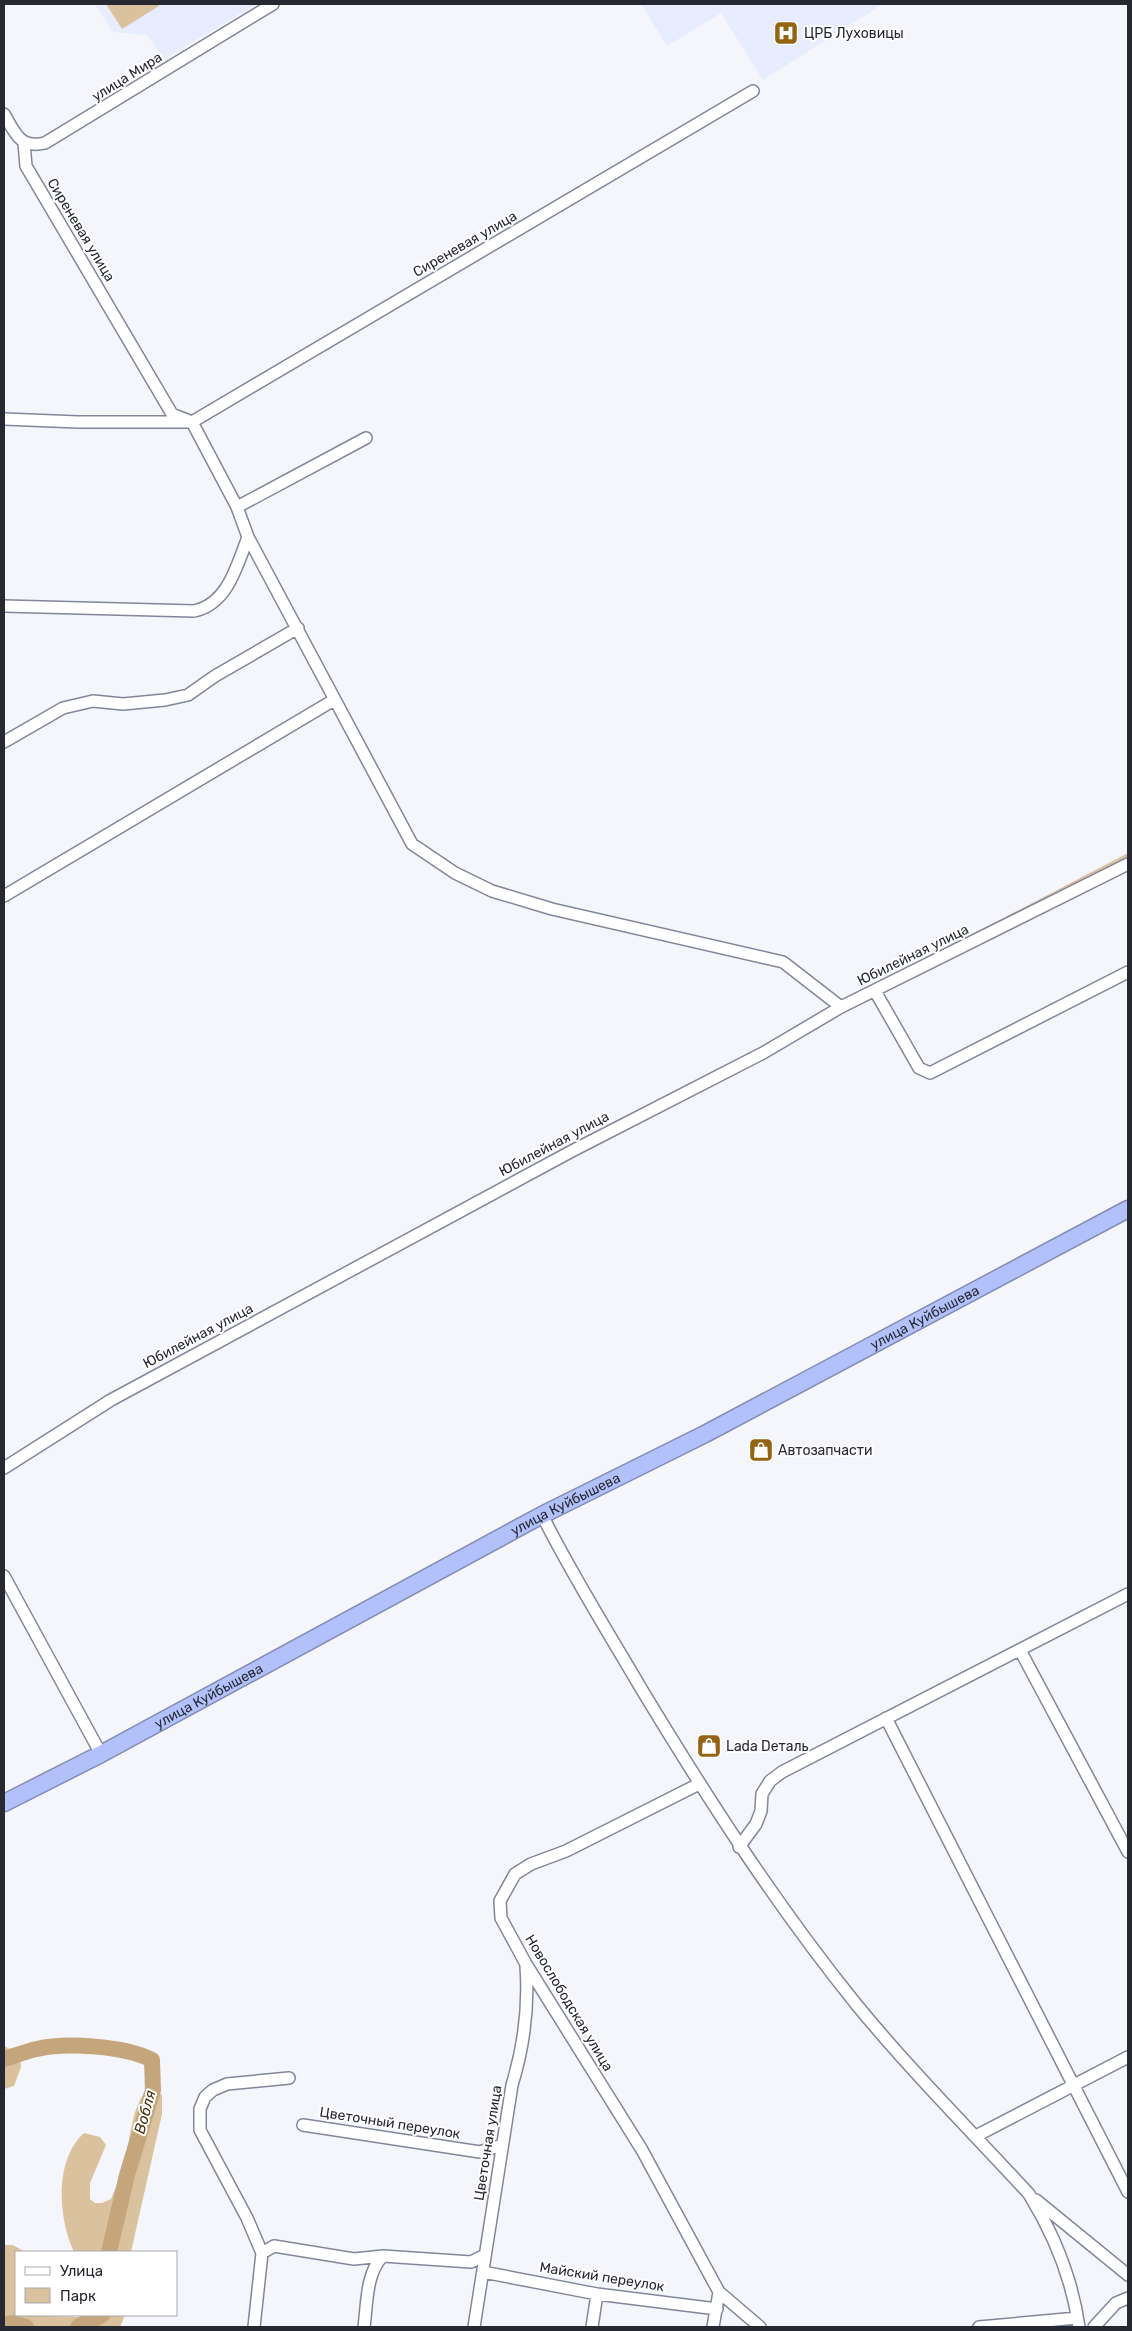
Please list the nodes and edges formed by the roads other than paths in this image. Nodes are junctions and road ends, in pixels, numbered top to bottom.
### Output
1 (273, 4) edge
2 (753, 91) dead end
3 (4, 114) edge
4 (24, 143) junction
5 (4, 419) edge
6 (192, 422) junction
7 (366, 438) dead end
8 (237, 507) junction
9 (248, 537) junction
10 (4, 606) edge
11 (298, 628) junction
12 (334, 700) junction
13 (4, 742) edge
14 (1128, 864) edge
15 (4, 896) edge
16 (1128, 972) edge
17 (875, 991) junction
18 (841, 1007) junction
19 (1128, 1209) edge
20 (4, 1468) edge
21 (542, 1515) junction
22 (4, 1576) edge
23 (1128, 1594) edge
24 (1020, 1650) junction
25 (886, 1718) junction
26 (101, 1754) junction
27 (699, 1784) junction
28 (4, 1803) edge
29 (739, 1847) junction
30 (1128, 1852) edge
31 (526, 1964) junction
32 (1128, 2057) edge
33 (289, 2078) dead end
34 (1074, 2086) junction
35 (303, 2125) dead end
36 (976, 2136) junction
37 (502, 2145) junction
38 (1128, 2192) edge
39 (1029, 2194) junction
40 (262, 2253) junction
41 (485, 2255) junction
42 (383, 2256) junction
43 (483, 2272) junction
44 (1128, 2274) edge
45 (719, 2292) junction
46 (596, 2294) junction
47 (1128, 2298) edge
48 (717, 2309) junction
49 (1078, 2323) edge
50 (254, 2327) edge
51 (364, 2327) edge
52 (474, 2327) edge
53 (592, 2327) edge
54 (713, 2327) edge
55 (760, 2327) edge
56 (979, 2327) edge
57 (1094, 2327) edge

1 - 4 street, улица Мира
2 - 6 street, Сиреневая улица
3 - 4 street
4 - 6 street, Сиреневая улица
5 - 6 street
6 - 8 street
7 - 8 street
8 - 9 street
9 - 10 street
9 - 11 street
11 - 12 street
11 - 13 street
12 - 15 street
12 - 18 street
14 - 17 street, Юбилейная улица
16 - 17 street
17 - 18 street, Юбилейная улица
18 - 20 street, Юбилейная улица
19 - 21 highway, улица Куйбышева
21 - 26 highway, улица Куйбышева
21 - 27 street
22 - 26 street
23 - 24 street
24 - 25 street
24 - 30 street
25 - 29 street
25 - 34 street
26 - 28 highway, улица Куйбышева
27 - 29 street
27 - 31 street, Новослободская улица
29 - 36 street
31 - 37 street, Цветочная улица
31 - 45 street, Новослободская улица
32 - 34 street
33 - 40 street
34 - 36 street
34 - 38 street
35 - 37 street, Цветочный переулок
36 - 39 street
37 - 41 street, Цветочная улица
39 - 44 street
39 - 49 street
40 - 42 street
40 - 50 street
41 - 42 street
41 - 43 street, Цветочная улица
42 - 51 street
43 - 46 street, Майский переулок
43 - 52 street, Цветочная улица
45 - 48 street
45 - 55 street
46 - 48 street, Майский переулок
46 - 53 street
47 - 57 street
48 - 54 street
49 - 56 street

